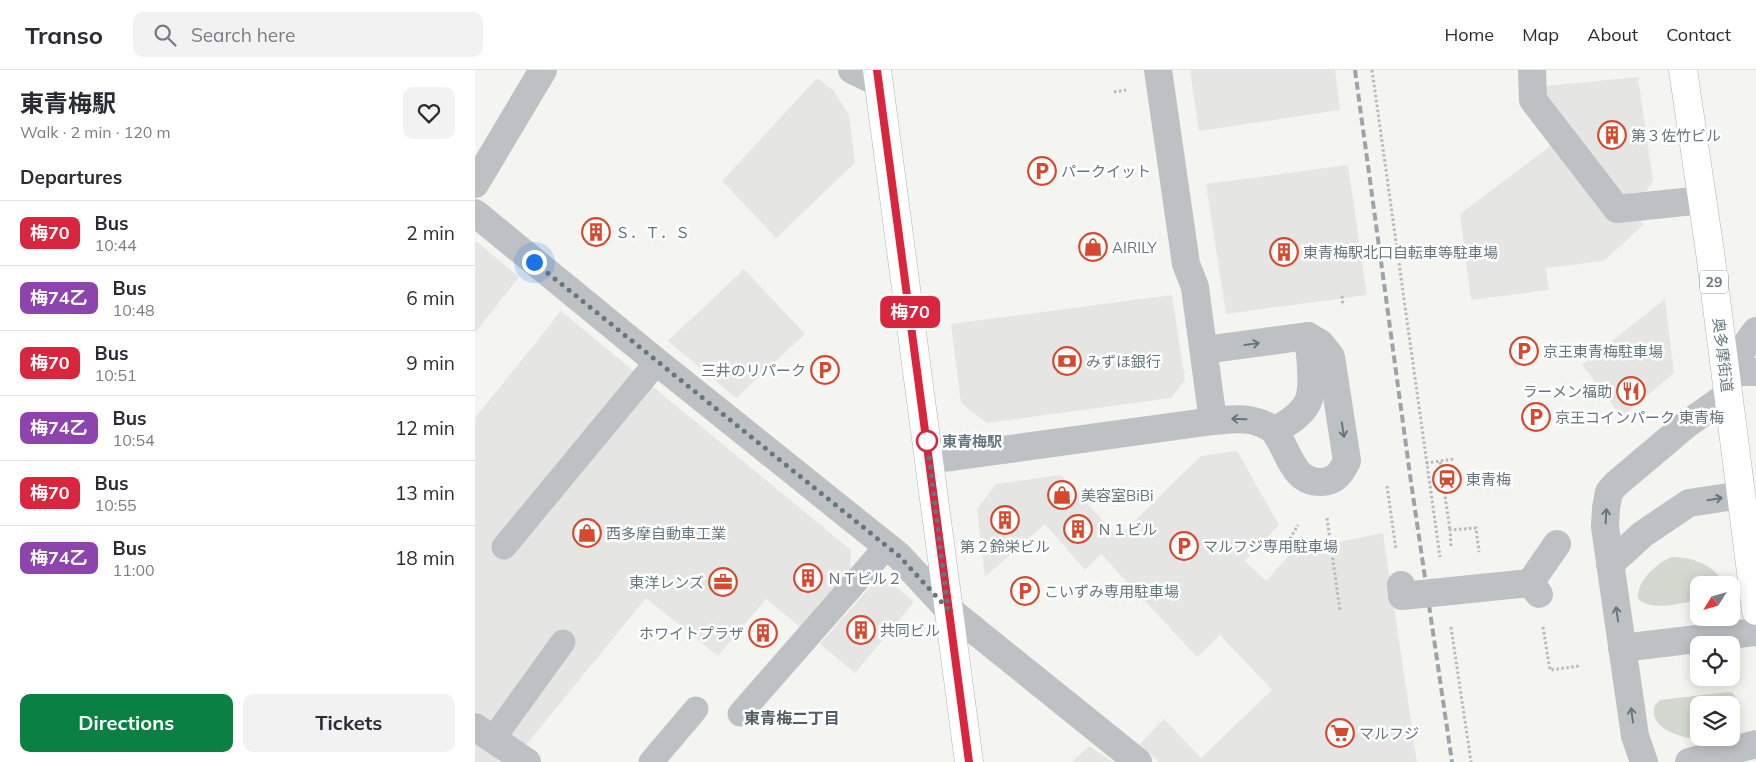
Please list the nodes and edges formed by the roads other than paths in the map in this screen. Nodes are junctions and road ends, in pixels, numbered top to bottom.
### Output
1 (543, 70) edge
2 (852, 70) edge
3 (1158, 70) edge
4 (1532, 70) edge
5 (1683, 70) edge
6 (878, 76) edge
7 (475, 184) edge
8 (1703, 200) junction
9 (475, 213) edge
10 (1756, 331) edge
11 (1308, 336) junction
12 (1204, 350) junction
13 (657, 362) junction
14 (1756, 372) edge
15 (1727, 384) junction
16 (1213, 421) junction
17 (1275, 431) junction
18 (930, 460) junction
19 (1741, 495) junction
20 (1557, 544) dead end
21 (887, 546) junction
22 (504, 547) dead end
23 (1610, 564) junction
24 (1401, 585) dead end
25 (948, 609) junction
26 (1756, 611) edge
27 (1756, 632) edge
28 (563, 642) dead end
29 (1623, 648) junction
30 (696, 709) dead end
31 (740, 714) dead end
32 (484, 733) edge
33 (1756, 744) edge
34 (527, 762) edge
35 (651, 762) edge
36 (969, 762) edge
37 (1138, 762) edge
38 (1645, 762) edge
39 (1689, 762) edge

1 - 7 street
2 - 6 street
3 - 12 street
4 - 8 street
5 - 8 main road, 奥多摩街道 / 29
6 - 18 main road
8 - 15 main road, 奥多摩街道 / 29
9 - 13 street
10 - 15 street
12 -> 11 street
11 - 17 street
11 -> 17 street
12 - 16 street
13 - 21 street
13 - 22 lane
14 - 15 street
15 - 19 main road, 奥多摩街道 / 29
23 -> 15 street
17 -> 16 street
16 - 18 street
18 - 25 main road
23 -> 19 street
19 - 26 main road, 奥多摩街道 / 29
20 - 24 street, bridge
21 - 25 street
21 - 31 lane
29 -> 23 street
25 - 36 main road
25 - 37 street
27 - 29 street
28 - 32 lane
38 -> 29 street
30 - 35 lane
32 - 34 street
33 - 39 street

